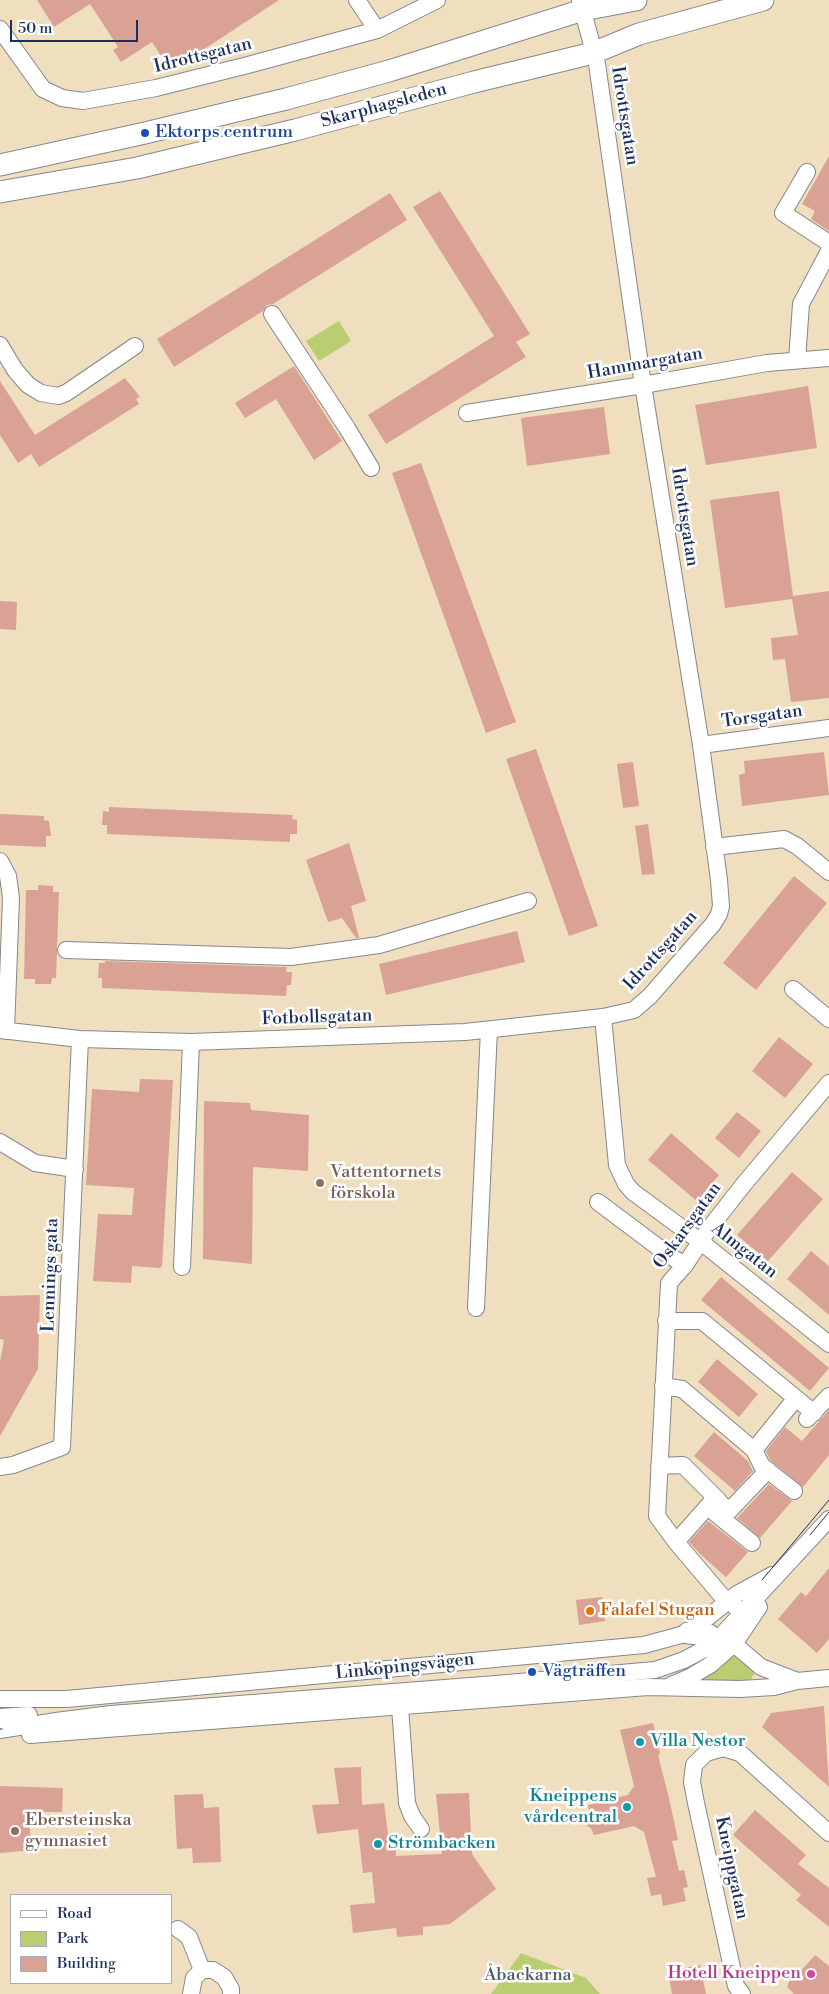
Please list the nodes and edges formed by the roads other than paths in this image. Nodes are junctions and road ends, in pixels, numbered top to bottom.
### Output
1 (357, 0) edge
2 (437, 0) edge
3 (636, 0) edge
4 (763, 0) edge
5 (582, 5) edge
6 (0, 29) edge
7 (377, 30) junction
8 (593, 52) junction
9 (0, 164) edge
10 (807, 172) dead end
11 (0, 192) edge
12 (829, 243) edge
13 (829, 251) edge
14 (272, 314) dead end
15 (0, 345) edge
16 (135, 346) dead end
17 (829, 358) edge
18 (797, 360) junction
19 (644, 385) junction
20 (467, 413) dead end
21 (371, 468) dead end
22 (829, 728) edge
23 (701, 745) junction
24 (714, 847) junction
25 (0, 861) edge
26 (829, 872) edge
27 (528, 901) dead end
28 (66, 950) dead end
29 (793, 989) dead end
30 (634, 1010) joint
31 (603, 1017) junction
32 (829, 1019) edge
33 (3, 1030) edge
34 (489, 1030) junction
35 (80, 1039) junction
36 (191, 1042) junction
37 (829, 1083) edge
38 (0, 1142) edge
39 (75, 1169) junction
40 (598, 1202) dead end
41 (701, 1242) junction
42 (685, 1265) junction
43 (182, 1267) dead end
44 (476, 1308) dead end
45 (666, 1321) junction
46 (829, 1344) edge
47 (663, 1386) junction
48 (829, 1396) edge
49 (796, 1398) junction
50 (754, 1450) junction
51 (659, 1466) junction
52 (0, 1467) edge
53 (768, 1470) junction
54 (794, 1491) dead end
55 (713, 1504) junction
56 (829, 1508) edge
57 (829, 1519) edge
58 (676, 1542) junction
59 (752, 1543) dead end
60 (768, 1580) junction
61 (733, 1605) junction
62 (688, 1633) junction
63 (721, 1639) junction
64 (655, 1670) junction
65 (829, 1678) edge
66 (685, 1680) junction
67 (797, 1681) junction
68 (667, 1686) junction
69 (711, 1689) junction
70 (0, 1699) edge
71 (400, 1707) junction
72 (0, 1717) edge
73 (0, 1730) edge
74 (0, 1737) edge
75 (421, 1829) dead end
76 (829, 1833) edge
77 (178, 1929) dead end
78 (202, 1970) junction
79 (192, 1994) edge
80 (231, 1994) edge
81 (742, 1994) edge

1 - 7 street
2 - 7 street, Idrottsgatan
3 - 5 main road, Skarphagsleden
4 - 8 main road, Skarphagsleden
5 - 8 street, Idrottsgatan
5 - 9 main road, Skarphagsleden
6 - 7 street, Idrottsgatan
8 - 11 main road, Skarphagsleden
8 - 19 street, Idrottsgatan
10 - 12 street
13 - 18 street
14 - 21 street
15 - 16 street
17 - 18 street, Hammargatan
18 - 19 street, Hammargatan
19 - 20 street, Hammargatan
19 - 23 street, Idrottsgatan
22 - 23 street, Torsgatan
23 - 24 street, Idrottsgatan
24 - 26 street
24 - 30 street, Idrottsgatan
25 - 33 street
27 - 28 street
29 - 32 street
30 - 31 street, Fotbollsgatan
31 - 34 street, Fotbollsgatan
31 - 41 street, Almgatan
33 - 35 street, Fotbollsgatan
34 - 36 street, Fotbollsgatan
34 - 44 street
35 - 36 street, Fotbollsgatan
35 - 39 street, Lennings gata
36 - 43 street
37 - 41 street, Oskarsgatan
38 - 39 street
39 - 52 street, Lennings gata
40 - 42 street
41 - 42 street, Oskarsgatan
41 - 46 street, Almgatan
42 - 45 street, Oskarsgatan
45 - 47 street, Oskarsgatan
45 - 49 street
47 - 50 street
47 - 51 street, Oskarsgatan
48 - 49 street
49 - 50 street
50 - 53 street
51 - 55 street
51 - 58 street, Oskarsgatan
53 - 54 street
53 - 55 street
55 - 58 street
55 - 59 street
56 - 60 street
57 - 60 street
58 - 61 street
60 - 61 street
60 - 63 street
61 - 62 street
61 - 63 street
62 - 63 main road, Linköpingsvägen
62 - 70 street, Linköpingsvägen
63 - 64 street
63 - 66 street
63 - 67 street
63 - 72 street
64 - 66 street
64 - 73 street
65 - 67 street
66 - 68 street
66 - 69 street
67 - 69 street
68 - 69 street
68 - 71 street
71 - 74 street
71 - 75 street
76 - 81 street, Kneippgatan
77 - 78 street
78 - 79 street
78 - 80 street

